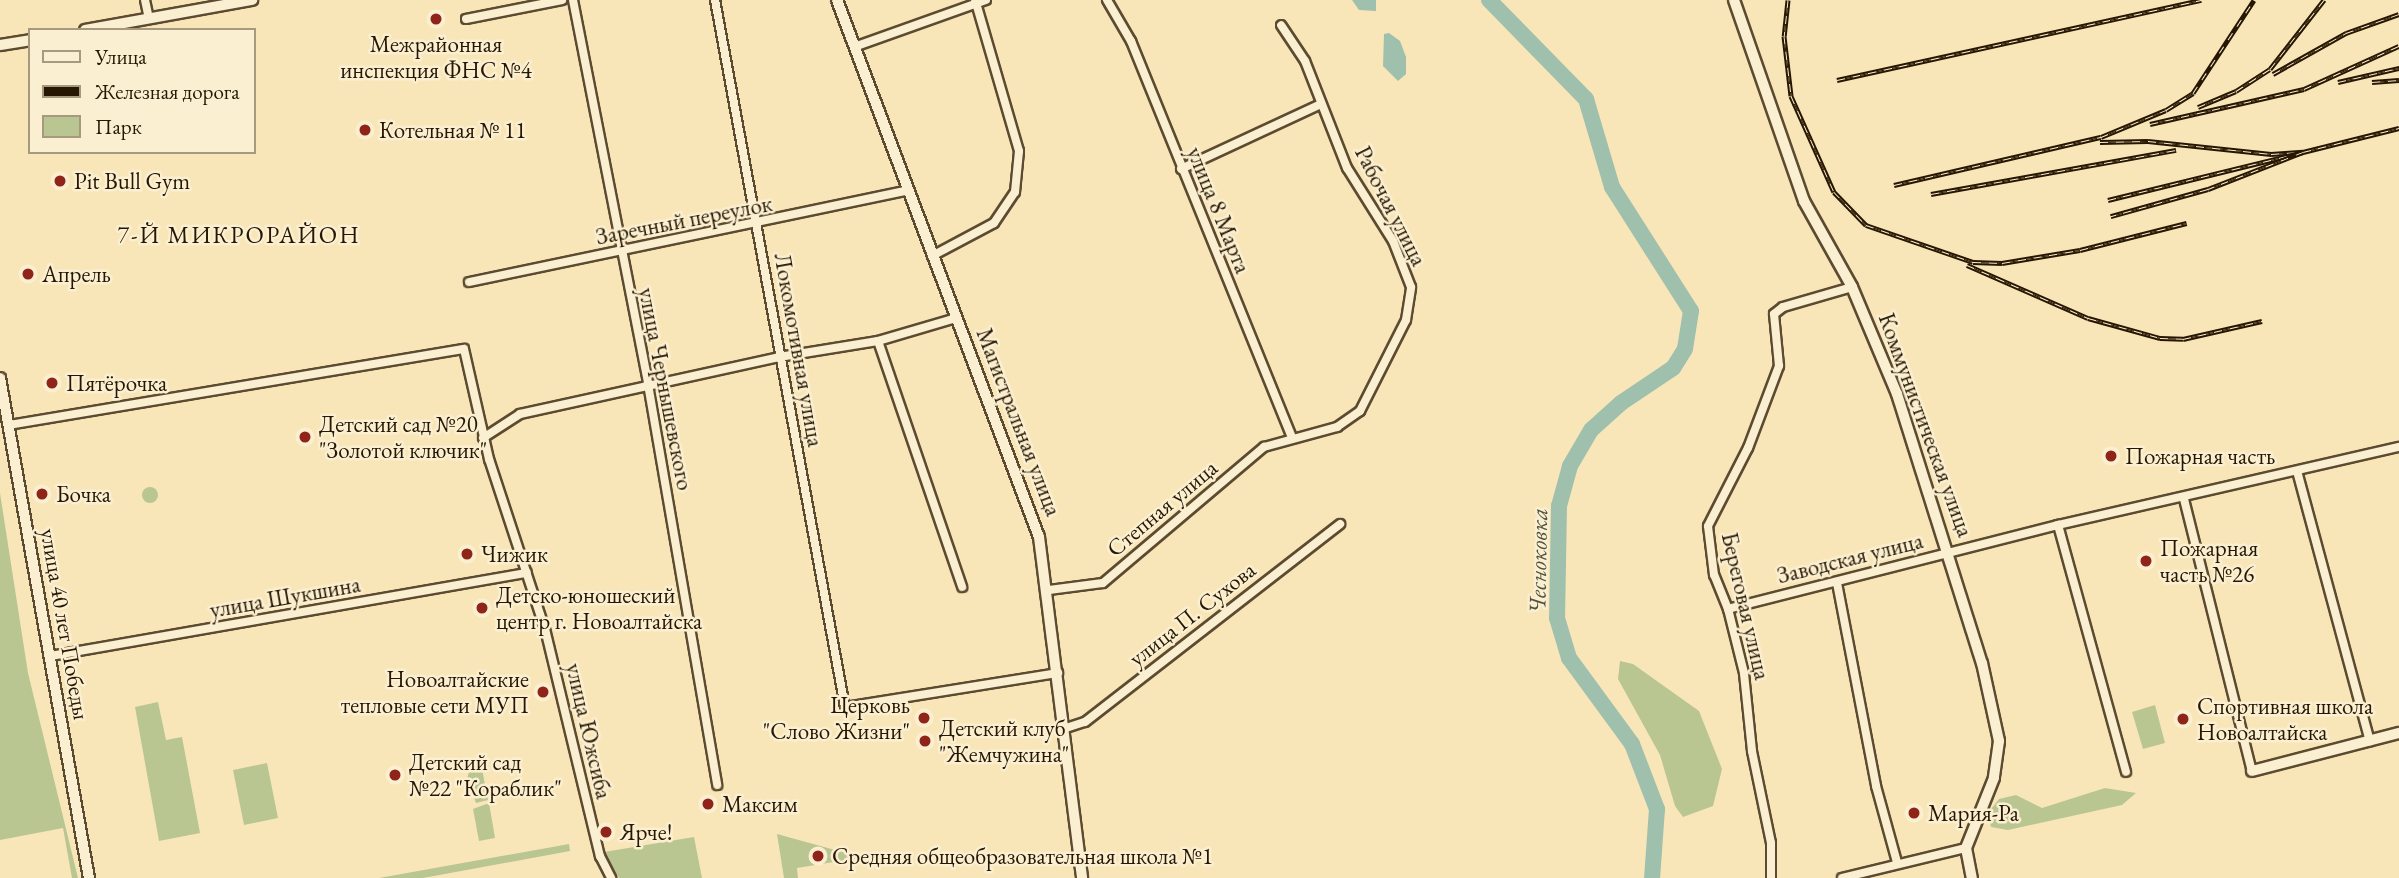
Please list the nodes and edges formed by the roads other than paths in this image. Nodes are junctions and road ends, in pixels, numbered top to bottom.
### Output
1 (145, 0) edge
2 (252, 0) edge
3 (562, 0) edge
4 (573, 0) edge
5 (715, 0) edge
6 (837, 0) edge
7 (986, 0) edge
8 (1107, 0) edge
9 (1734, 0) edge
10 (976, 3) edge
11 (149, 19) junction
12 (466, 19) dead end
13 (1281, 25) dead end
14 (97, 28) edge
15 (28, 40) edge
16 (0, 45) edge
17 (854, 47) junction
18 (1321, 104) junction
19 (1181, 169) junction
20 (906, 191) junction
21 (759, 225) junction
22 (621, 252) junction
23 (932, 256) junction
24 (469, 282) dead end
25 (1852, 287) junction
26 (956, 317) junction
27 (878, 341) junction
28 (779, 357) junction
29 (0, 378) edge
30 (648, 384) junction
31 (3, 411) edge
32 (9, 425) junction
33 (1292, 437) junction
34 (484, 438) junction
35 (2395, 448) edge
36 (2297, 471) junction
37 (2184, 499) junction
38 (1340, 524) dead end
39 (2058, 525) junction
40 (1951, 552) junction
41 (527, 573) junction
42 (1836, 583) junction
43 (962, 587) dead end
44 (1049, 590) junction
45 (1728, 609) junction
46 (50, 656) junction
47 (1058, 673) junction
48 (1066, 728) junction
49 (2399, 733) edge
50 (2370, 741) junction
51 (2252, 771) joint
52 (2126, 772) dead end
53 (717, 785) dead end
54 (1966, 848) junction
55 (1898, 862) junction
56 (89, 878) edge
57 (611, 878) edge
58 (1082, 878) edge
59 (1771, 878) edge
60 (1842, 878) edge
61 (1972, 878) edge

1 - 11 street
2 - 11 street
3 - 12 street
4 - 22 street, улица Чернышевского
5 - 21 street, Локомотивная улица
6 - 17 street, Магистральная улица
7 - 10 street
8 - 19 street, улица 8 Марта
9 - 25 street, Коммунистическая улица
10 - 17 street
10 - 23 street
11 - 14 street
13 - 18 street, Рабочая улица
15 - 16 street
17 - 20 street, Магистральная улица
18 - 19 street
18 - 33 street, Рабочая улица
19 - 33 street, улица 8 Марта
20 - 21 street, Заречный переулок
20 - 23 street, Магистральная улица
21 - 22 street, Заречный переулок
21 - 28 street, Локомотивная улица
22 - 24 street, Заречный переулок
22 - 30 street, улица Чернышевского
23 - 26 street, Магистральная улица
25 - 40 street, Коммунистическая улица
25 - 45 street, Береговая улица
26 - 27 street
26 - 44 street, Магистральная улица
27 - 28 street
27 - 43 street
28 - 30 street
28 - 47 street, Локомотивная улица
29 - 31 street, улица 40 лет Победы
30 - 34 street
30 - 53 street, улица Чернышевского
31 - 32 street, улица 40 лет Победы
32 - 34 street, улица Южсиба
32 - 46 street, улица 40 лет Победы
33 - 44 street, Степная улица
34 - 41 street, улица Южсиба
35 - 36 street, Заводская улица
36 - 37 street, Заводская улица
36 - 50 street
37 - 39 street, Заводская улица
37 - 51 street
38 - 48 street, улица П. Сухова
39 - 40 street, Заводская улица
39 - 52 street
40 - 42 street, Заводская улица
40 - 54 street, Коммунистическая улица
41 - 46 street, улица Шукшина
41 - 57 street, улица Южсиба
42 - 45 street, Заводская улица
42 - 55 street
44 - 47 street, Магистральная улица
45 - 59 street, Береговая улица
46 - 56 street, улица 40 лет Победы
47 - 48 street, Магистральная улица
48 - 58 street, Магистральная улица
49 - 50 street
50 - 51 street
54 - 55 street
54 - 61 street
55 - 60 street

